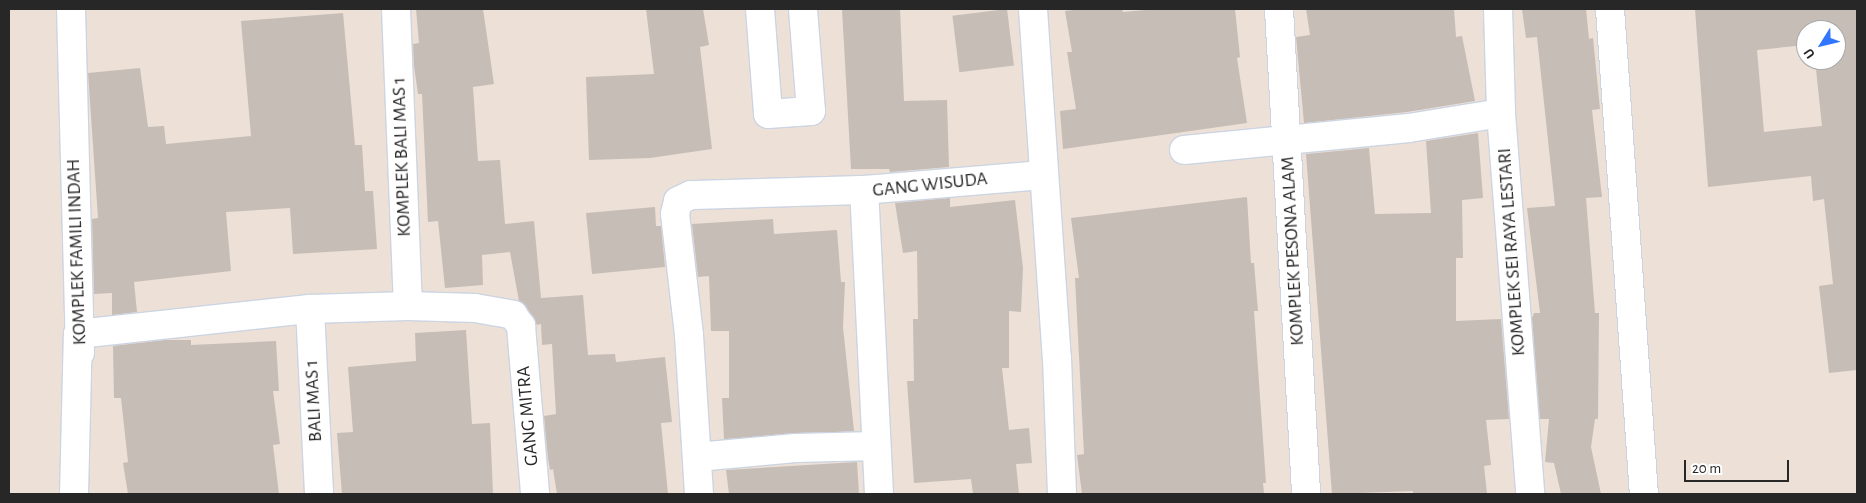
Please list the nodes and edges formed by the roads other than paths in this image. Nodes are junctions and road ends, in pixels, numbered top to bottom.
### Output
1 (71, 9) edge
2 (396, 9) edge
3 (760, 9) edge
4 (803, 9) edge
5 (1033, 9) edge
6 (1279, 9) edge
7 (1498, 9) edge
8 (1610, 9) edge
9 (1501, 114) junction
10 (1287, 139) junction
11 (1184, 150) dead end
12 (1043, 175) junction
13 (864, 190) junction
14 (408, 306) junction
15 (310, 309) junction
16 (78, 334) junction
17 (876, 446) junction
18 (696, 457) junction
19 (74, 494) edge
20 (93, 494) edge
21 (319, 494) edge
22 (535, 494) edge
23 (699, 494) edge
24 (879, 494) edge
25 (1062, 494) edge
26 (1306, 494) edge
27 (1530, 494) edge
28 (1644, 494) edge

1 - 16 street, KOMPLEK FAMILI INDAH
2 - 14 street, KOMPLEK BALI MAS 1
3 - 4 street
5 - 12 street
6 - 10 street, KOMPLEK PESONA ALAM
7 - 9 street, KOMPLEK SEI RAYA LESTARI
8 - 28 street
9 - 10 street
9 - 27 street, KOMPLEK SEI RAYA LESTARI
10 - 11 street
10 - 26 street, KOMPLEK PESONA ALAM
12 - 13 street, GANG WISUDA
12 - 25 street
13 - 17 street, GANG WISUDA
13 - 18 street
14 - 15 street, GANG MITRA
14 - 22 street, GANG MITRA
15 - 16 street, GANG MITRA
15 - 21 street, BALI MAS 1
16 - 19 street
16 - 20 street, KOMPLEK FAMILI INDAH
17 - 18 street
17 - 24 street, GANG WISUDA
18 - 23 street

